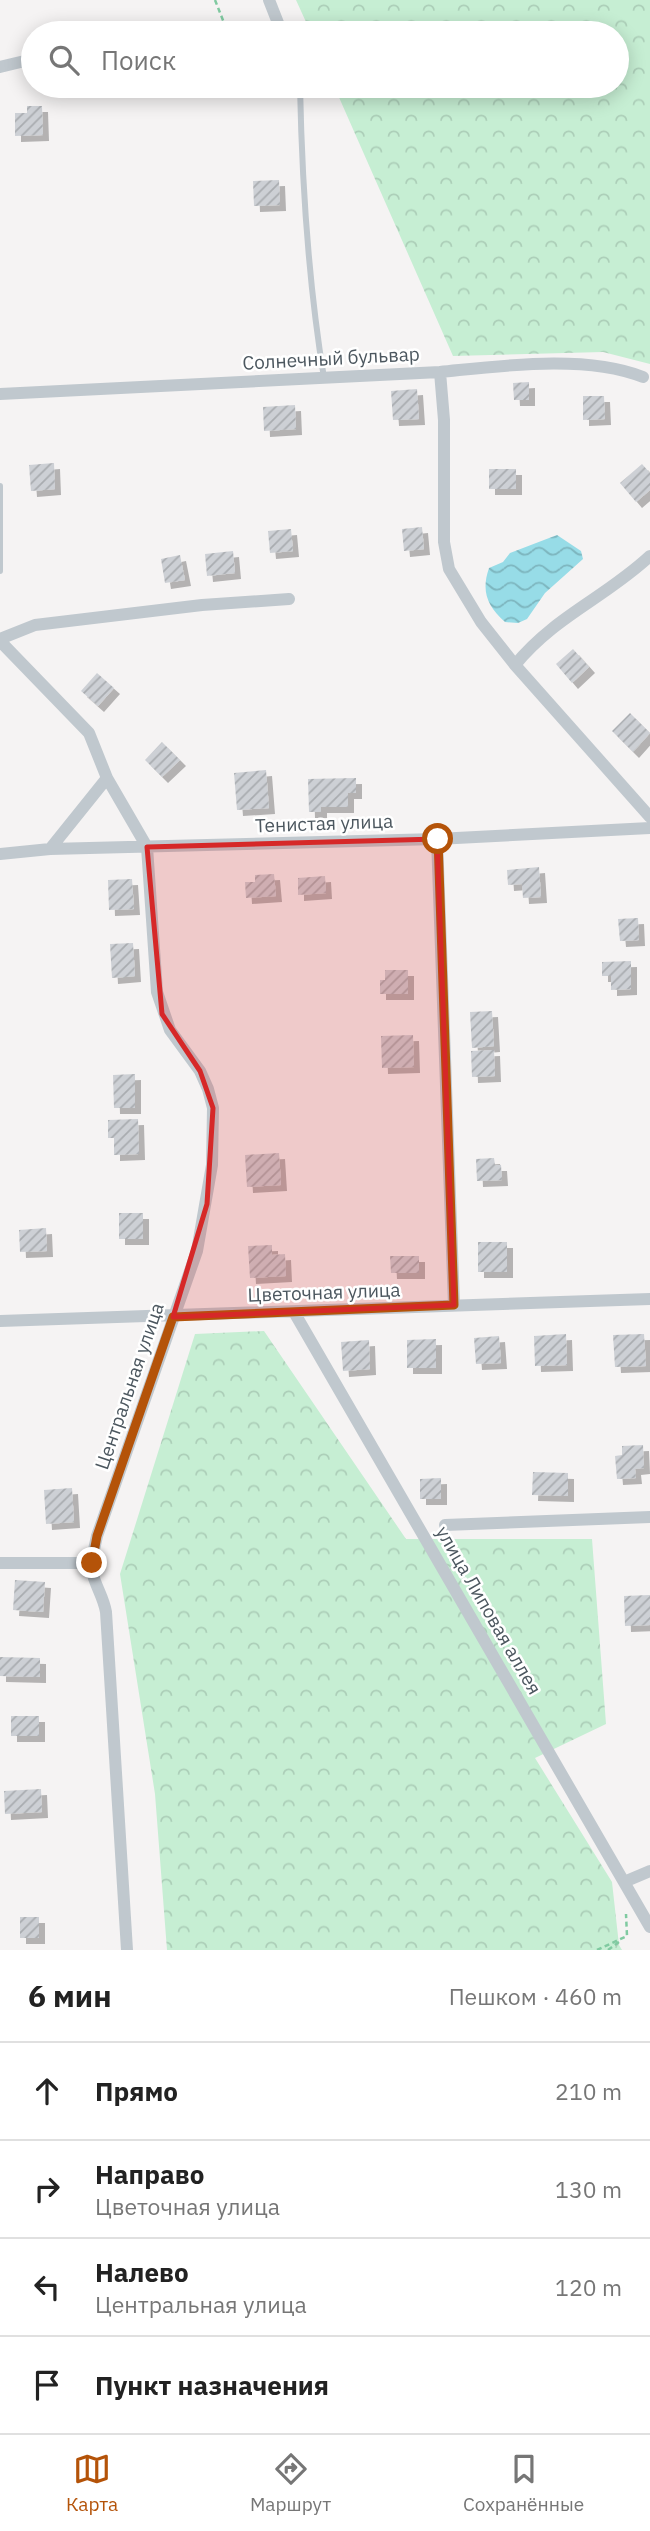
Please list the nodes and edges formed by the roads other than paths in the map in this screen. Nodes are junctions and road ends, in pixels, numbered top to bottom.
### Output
1 (269, 0) edge
2 (277, 21) edge
3 (21, 62) edge
4 (0, 67) edge
5 (300, 98) edge
6 (440, 372) junction
7 (643, 377) dead end
8 (324, 378) junction
9 (0, 394) edge
10 (0, 486) edge
11 (650, 556) edge
12 (0, 571) edge
13 (289, 599) dead end
14 (0, 640) edge
15 (515, 665) junction
16 (107, 778) junction
17 (650, 817) edge
18 (650, 828) edge
19 (438, 839) junction
20 (147, 847) junction
21 (50, 849) junction
22 (2, 857) edge
23 (650, 1299) edge
24 (454, 1305) junction
25 (294, 1312) junction
26 (173, 1317) junction
27 (0, 1321) edge
28 (650, 1517) edge
29 (445, 1525) dead end
30 (0, 1563) edge
31 (92, 1563) junction
32 (650, 1871) edge
33 (624, 1882) junction
34 (650, 1927) edge
35 (127, 1950) edge

1 - 2 street
3 - 4 street
5 - 8 lane
6 - 7 street
6 - 8 street, Солнечный бульвар
6 - 15 street, Солнечный бульвар
8 - 9 street, Солнечный бульвар
10 - 12 lane
11 - 15 street
13 - 14 street
14 - 16 street
15 - 17 street, Солнечный бульвар
16 - 20 street
16 - 21 street
18 - 19 street, Тенистая улица
19 - 20 street, Тенистая улица
19 - 24 street
20 - 21 street, Тенистая улица
20 - 26 street, Центральная улица
21 - 22 street, Тенистая улица
23 - 24 street, Цветочная улица
24 - 25 street, Цветочная улица
25 - 26 street, Цветочная улица
25 - 33 street, улица Липовая аллея
26 - 27 street, Цветочная улица
26 - 31 street, Центральная улица
28 - 29 street
30 - 31 street
31 - 35 street
32 - 33 street
33 - 34 street, улица Липовая аллея

